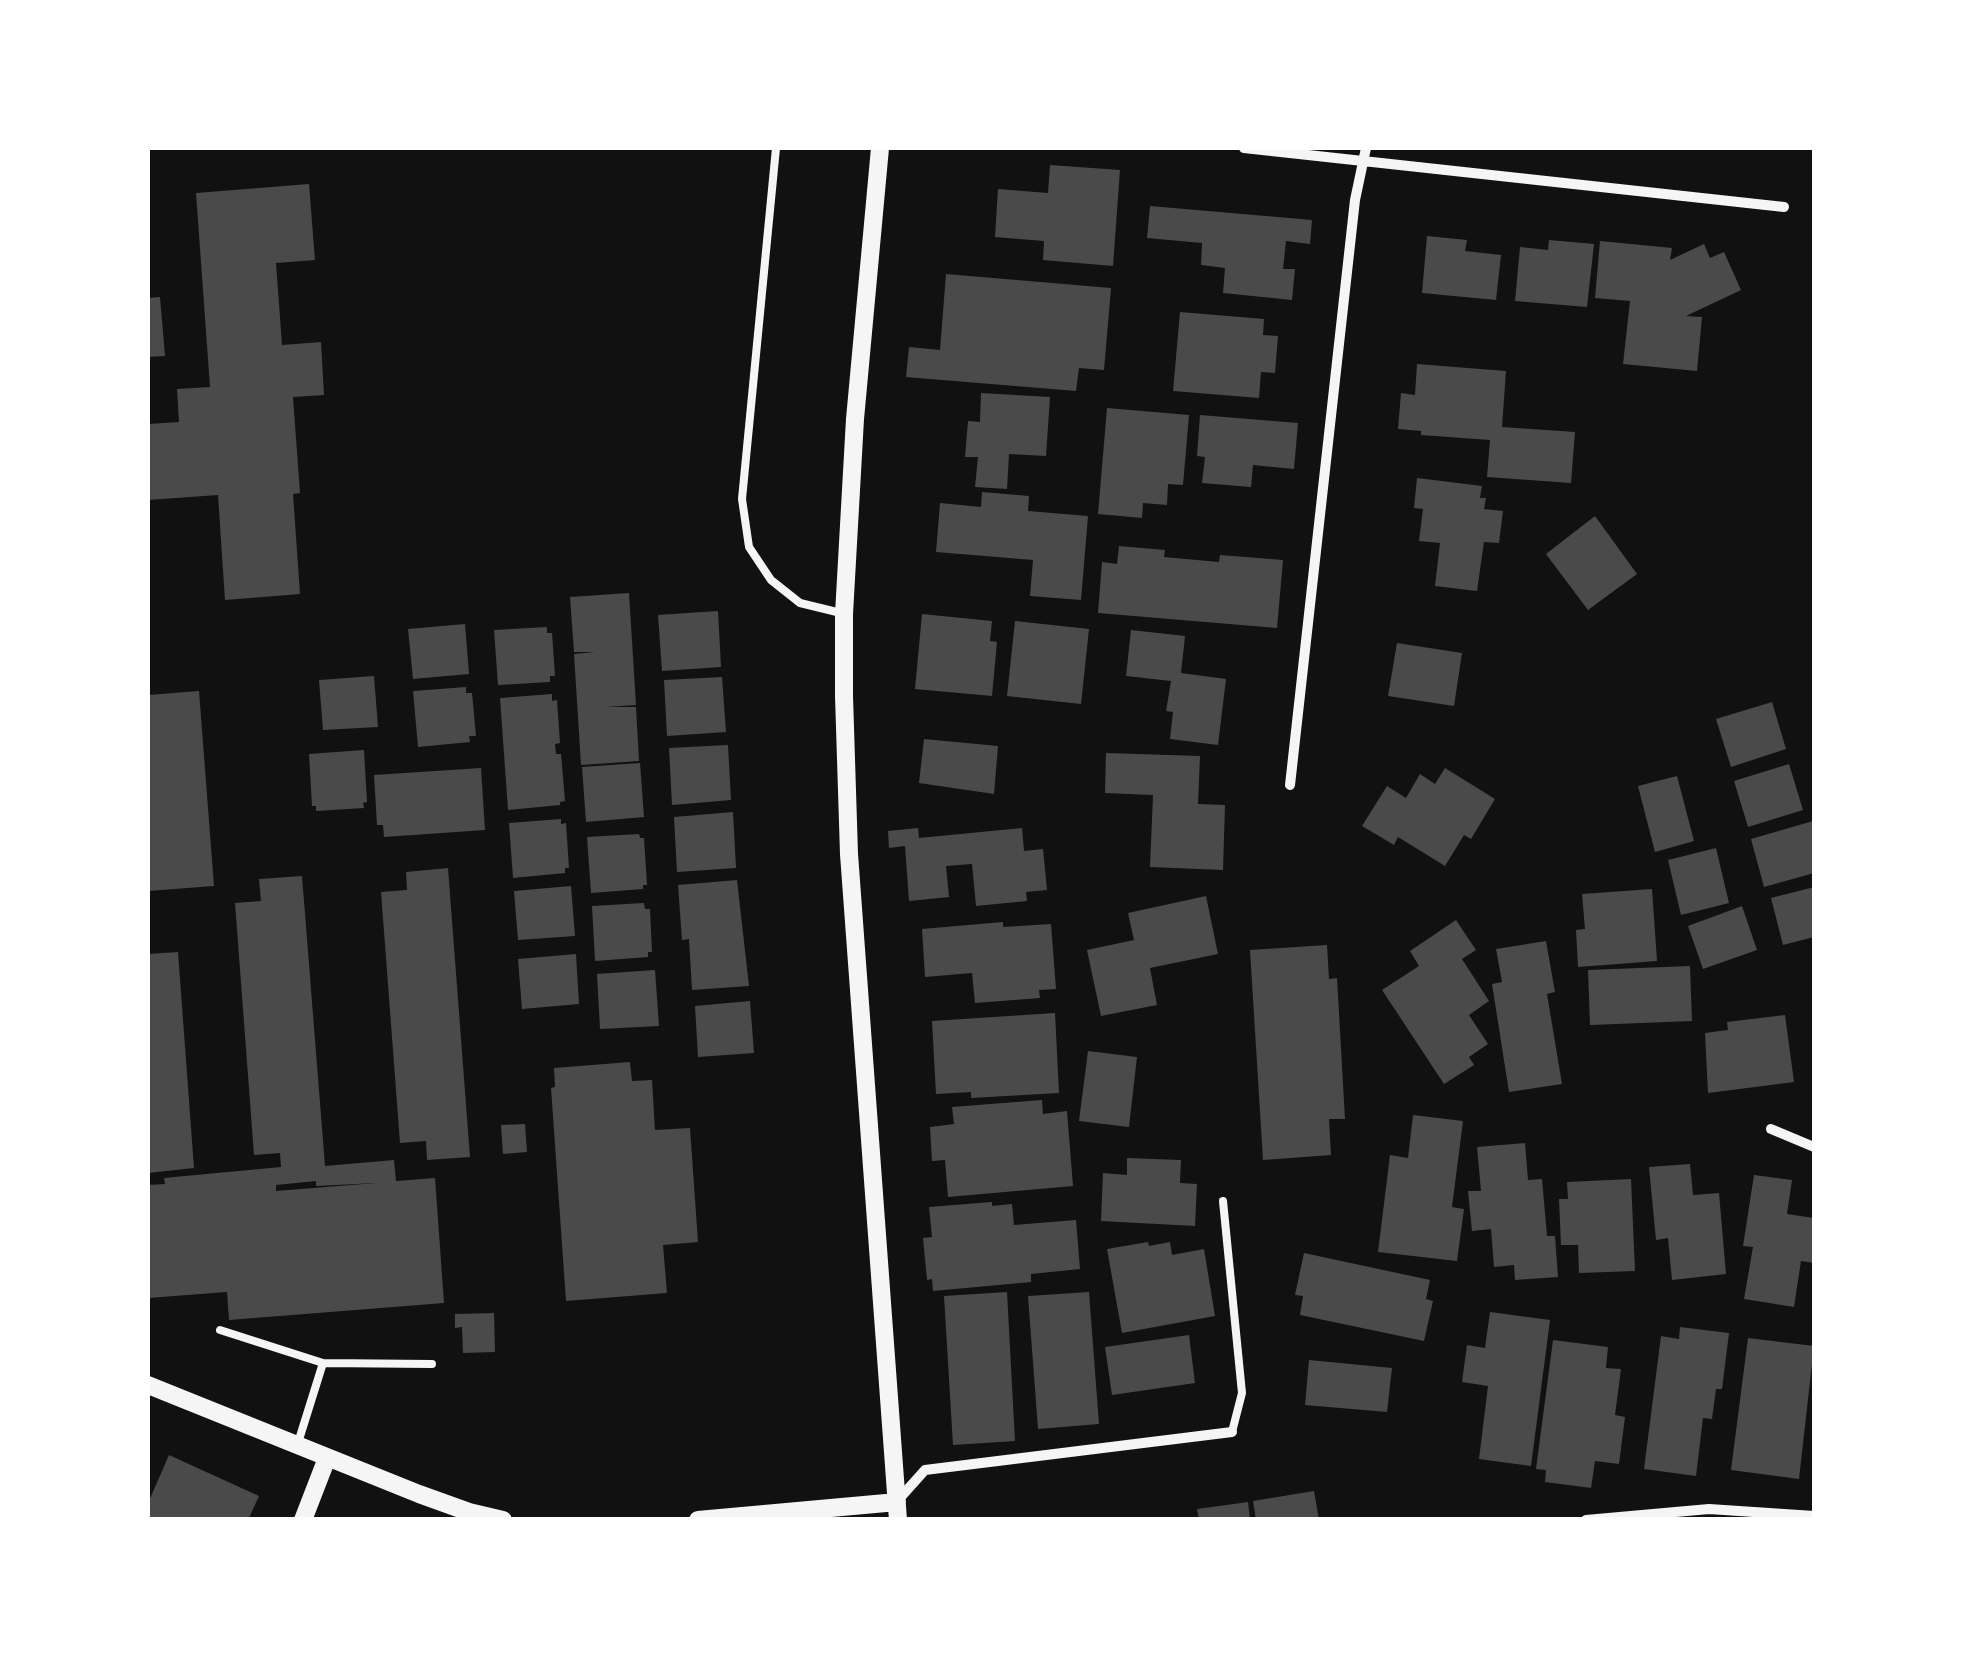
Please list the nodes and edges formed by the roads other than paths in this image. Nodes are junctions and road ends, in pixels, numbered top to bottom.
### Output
1 (776, 148) edge
2 (880, 148) edge
3 (1244, 148) edge
4 (1366, 148) edge
5 (1363, 161) junction
6 (1784, 207) dead end
7 (844, 614) junction
8 (1290, 786) dead end
9 (1771, 1128) dead end
10 (1814, 1147) edge
11 (1222, 1202) dead end
12 (220, 1330) dead end
13 (323, 1363) junction
14 (432, 1364) dead end
15 (148, 1385) edge
16 (1232, 1432) joint
17 (297, 1446) junction
18 (327, 1458) junction
19 (897, 1510) edge
20 (1814, 1516) edge
21 (303, 1520) edge
22 (503, 1520) edge
23 (698, 1520) edge
24 (1586, 1520) edge

1 - 7 lane
2 - 7 street
3 - 5 street
4 - 5 street
5 - 6 street
5 - 8 street
7 - 19 street
9 - 10 street
11 - 16 lane
12 - 13 lane
13 - 14 lane
13 - 17 lane
15 - 17 street
16 - 19 street
17 - 18 street
18 - 21 street
18 - 22 street
19 - 23 street
20 - 24 street

